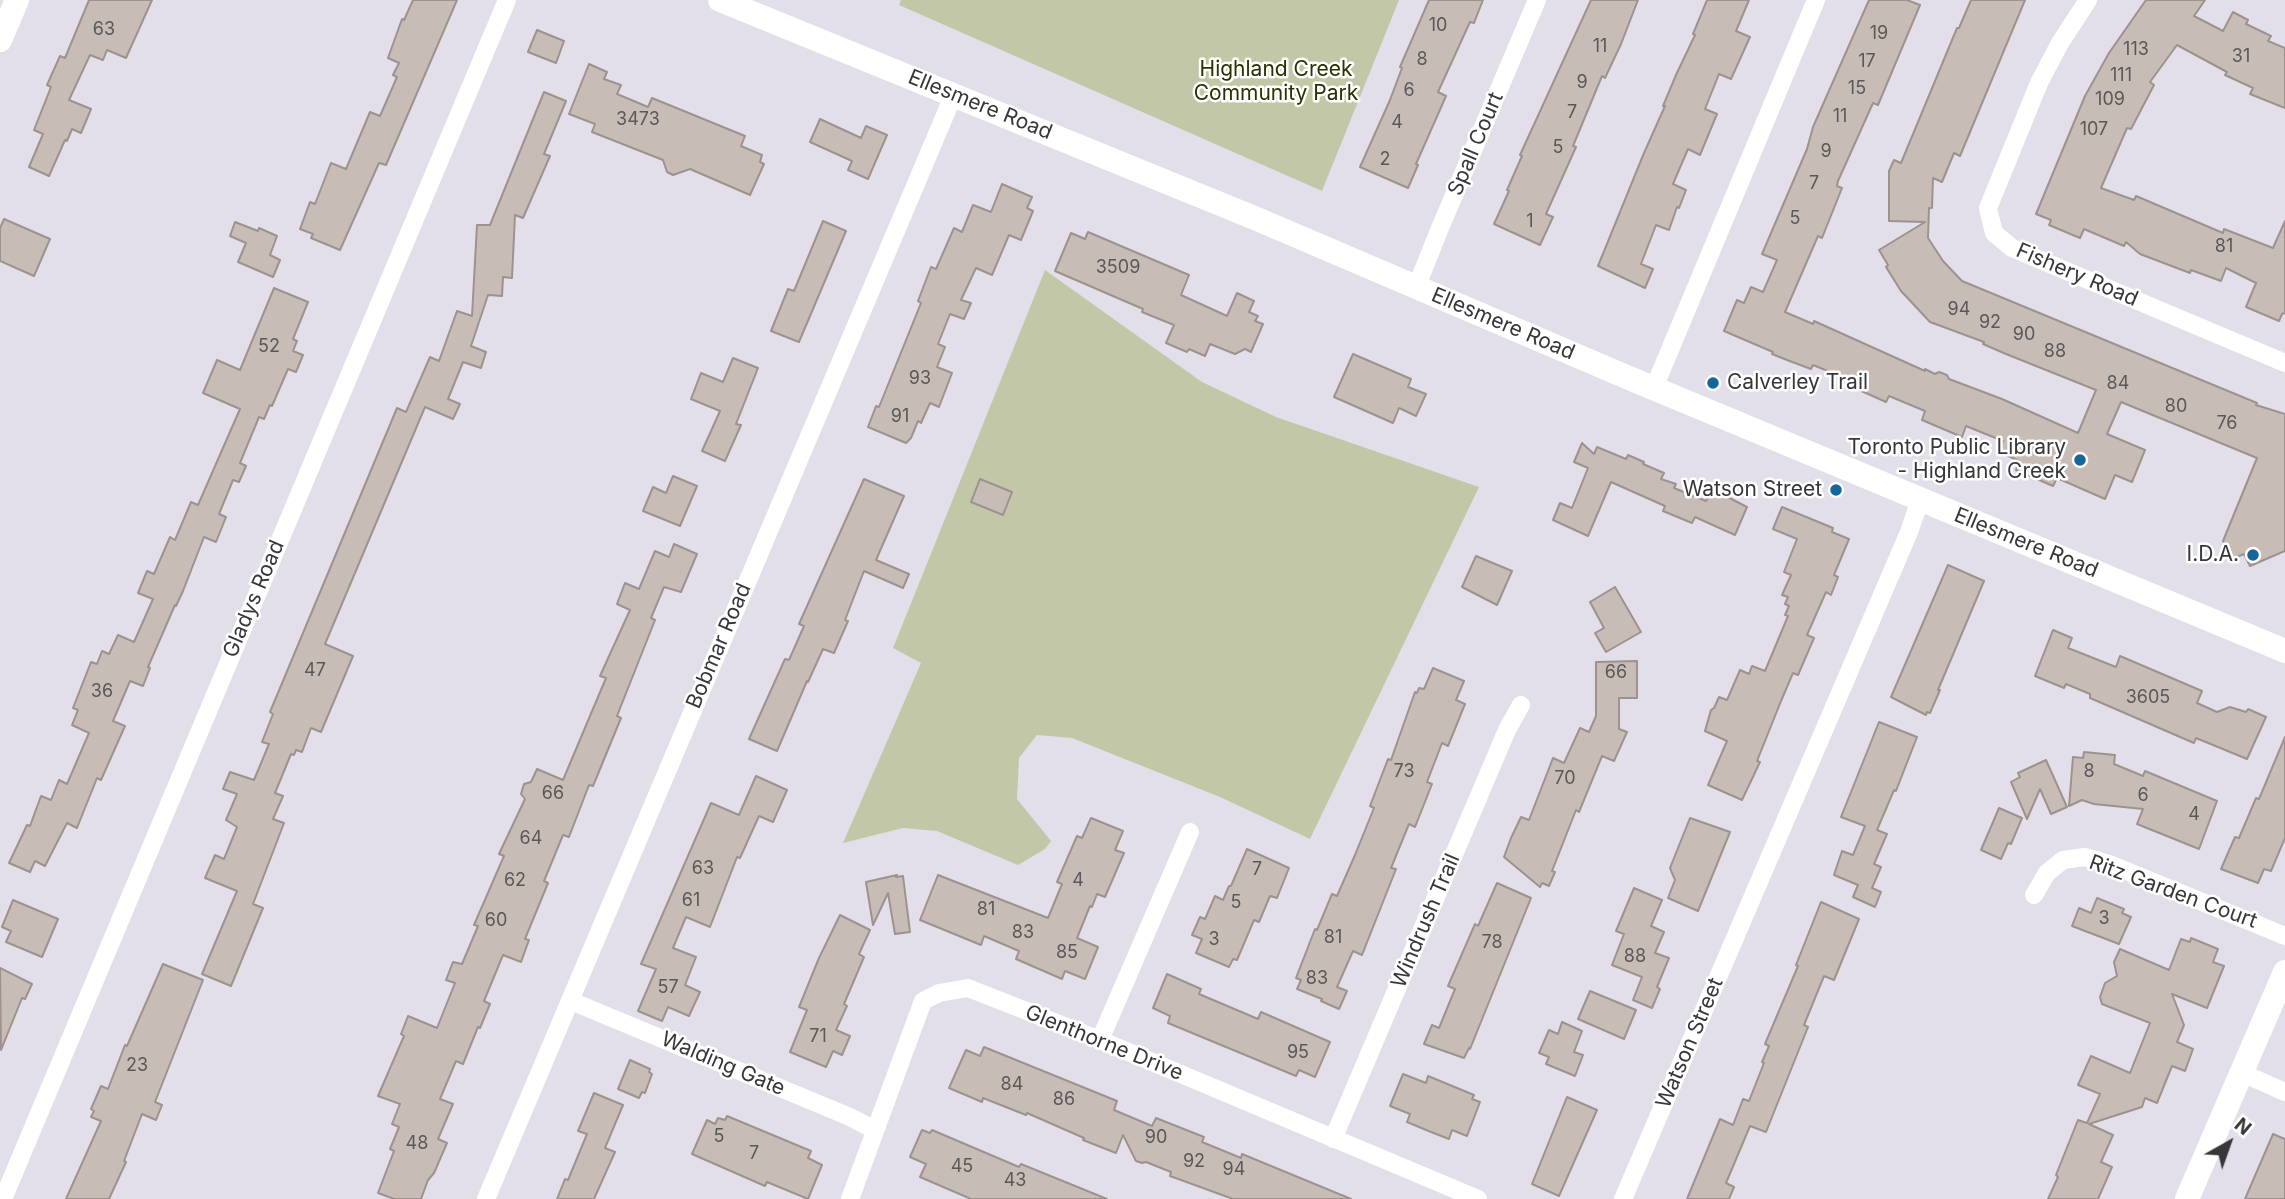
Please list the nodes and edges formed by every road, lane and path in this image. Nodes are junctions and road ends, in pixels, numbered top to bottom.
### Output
1 (17, 0) edge
2 (507, 0) edge
3 (720, 0) edge
4 (1537, 0) edge
5 (1816, 0) edge
6 (2088, 0) edge
7 (760, 7) edge
8 (0, 40) edge
9 (954, 94) junction
10 (1416, 288) junction
11 (2285, 363) edge
12 (1654, 388) junction
13 (1920, 500) junction
14 (2285, 651) edge
15 (1521, 705) dead end
16 (1190, 832) dead end
17 (2034, 895) dead end
18 (2285, 936) edge
19 (2285, 972) edge
20 (570, 1001) junction
21 (1100, 1040) junction
22 (2241, 1072) junction
23 (2285, 1092) edge
24 (875, 1130) junction
25 (1333, 1139) junction
26 (852, 1198) edge
27 (3, 1199) edge
28 (486, 1199) edge
29 (1478, 1199) edge
30 (1623, 1199) edge
31 (2187, 1199) edge

1 - 8 main road
2 - 27 street, Gladys Road
3 - 7 main road, Ellesmere Road
4 - 10 street, Spall Court
5 - 12 street
6 - 11 street, Fishery Road
7 - 9 main road, Ellesmere Road
9 - 10 main road, Ellesmere Road
9 - 20 street, Bobmar Road
10 - 12 main road, Ellesmere Road
12 - 13 main road, Ellesmere Road
13 - 14 main road, Ellesmere Road
13 - 30 street, Watson Street
15 - 25 street, Windrush Trail
16 - 21 street
17 - 18 street, Ritz Garden Court
19 - 22 main road
20 - 24 street, Walding Gate
20 - 28 street, Bobmar Road
21 - 24 street, Glenthorne Drive
21 - 25 street, Glenthorne Drive
22 - 23 street
22 - 31 main road
24 - 26 street, Glenthorne Drive
25 - 29 street, Glenthorne Drive

